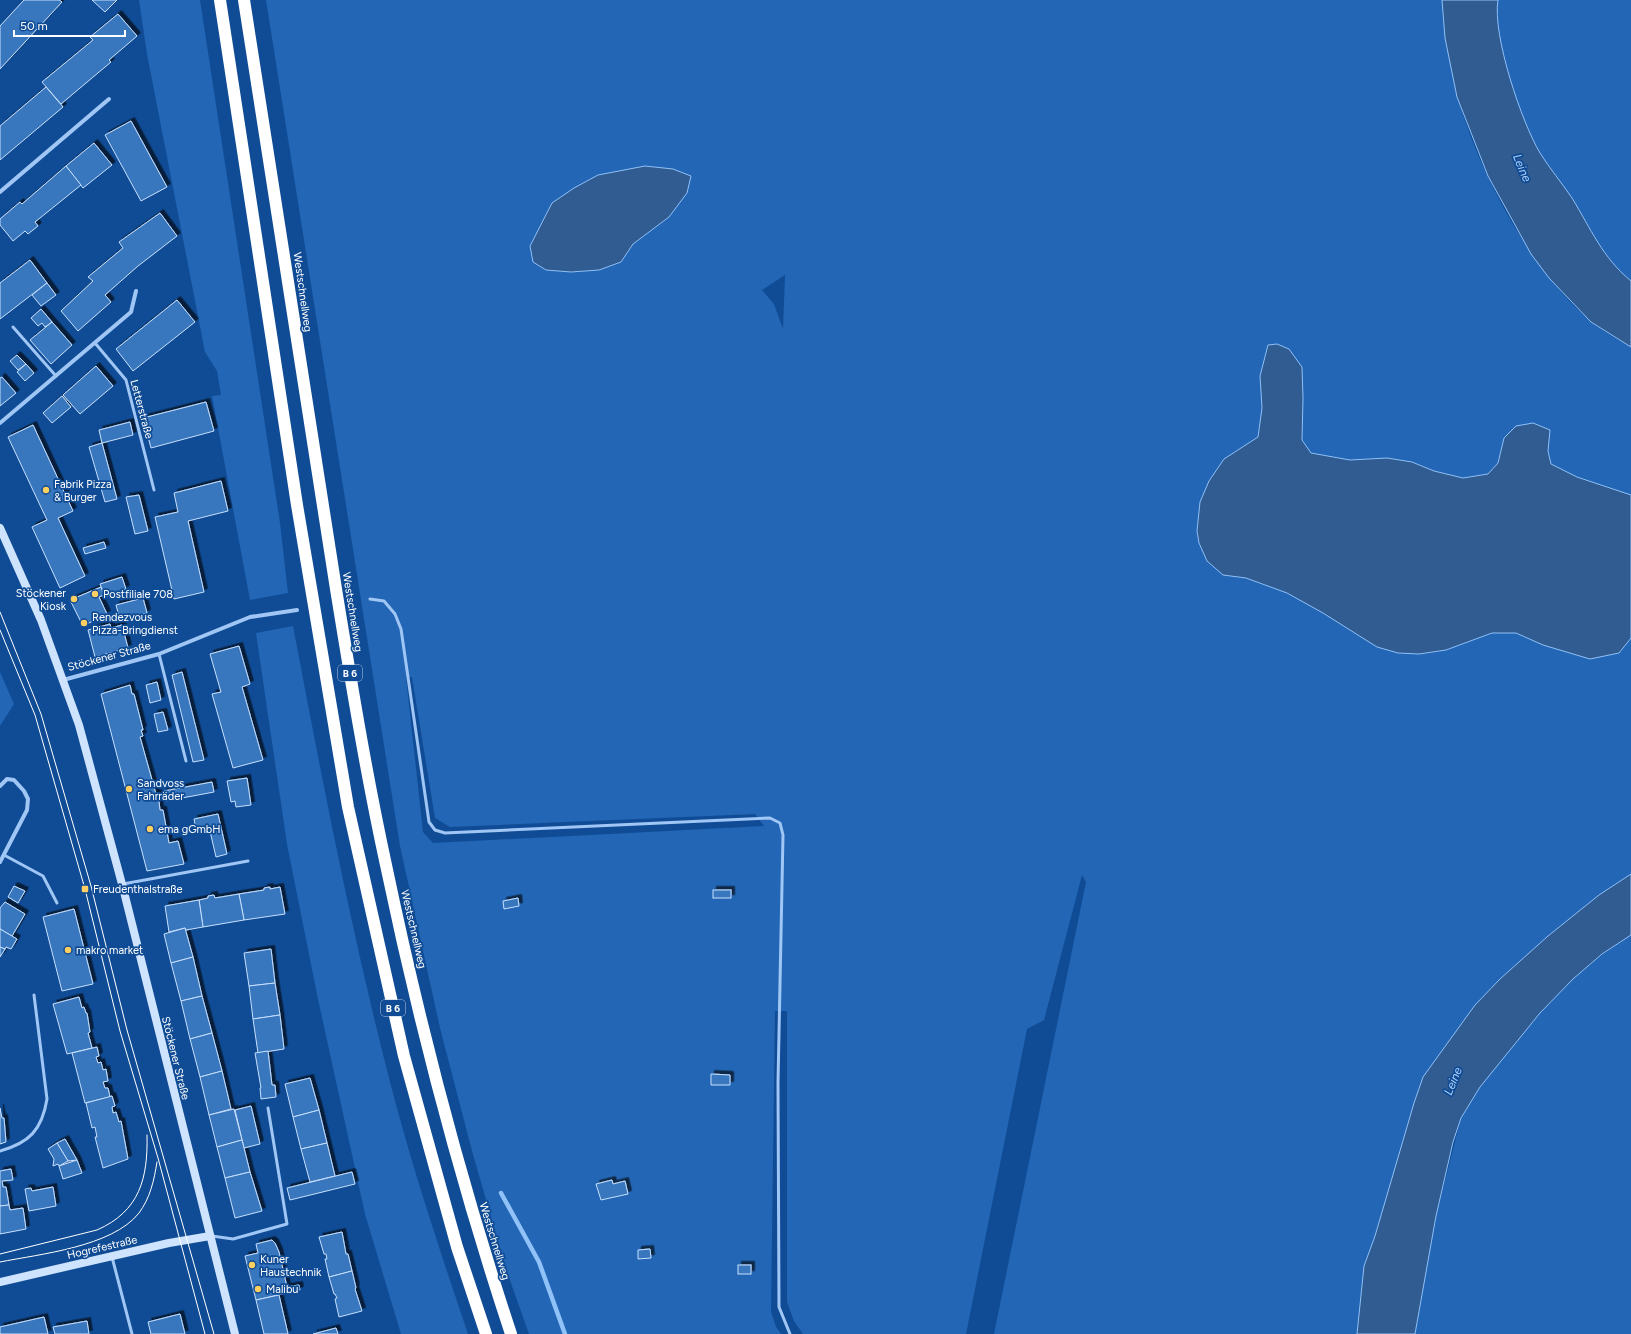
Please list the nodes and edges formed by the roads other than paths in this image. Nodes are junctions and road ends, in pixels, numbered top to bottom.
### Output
1 (220, 0) edge
2 (244, 0) edge
3 (109, 99) dead end
4 (0, 192) edge
5 (136, 291) dead end
6 (13, 327) dead end
7 (95, 343) junction
8 (56, 376) junction
9 (0, 423) edge
10 (154, 490) dead end
11 (0, 528) edge
12 (370, 599) dead end
13 (297, 610) dead end
14 (159, 654) junction
15 (63, 680) junction
16 (186, 761) dead end
17 (0, 786) edge
18 (4, 855) junction
19 (248, 861) dead end
20 (0, 862) edge
21 (122, 884) junction
22 (57, 903) dead end
23 (34, 995) dead end
24 (268, 1108) dead end
25 (0, 1151) edge
26 (210, 1236) junction
27 (112, 1257) junction
28 (0, 1282) edge
29 (132, 1334) edge
30 (235, 1334) edge
31 (486, 1334) edge
32 (511, 1334) edge
33 (790, 1334) edge

1 - 31 highway, B 6
2 - 32 highway, Westschnellweg / B 6
3 - 4 street
5 - 7 street
6 - 8 lane
7 - 8 street
7 - 10 lane, Letterstraße
8 - 9 street
11 - 15 street, Stöckener Straße
12 - 33 lane
13 - 14 street, Stöckener Straße
14 - 15 street, Stöckener Straße
14 - 16 lane
15 - 21 street, Stöckener Straße
17 - 18 street
18 - 20 street
18 - 22 lane
19 - 21 lane
21 - 26 street, Stöckener Straße
23 - 25 lane
24 - 26 lane
26 - 27 street, Hogrefestraße
26 - 30 street, Stöckener Straße
27 - 28 street, Hogrefestraße
27 - 29 lane

